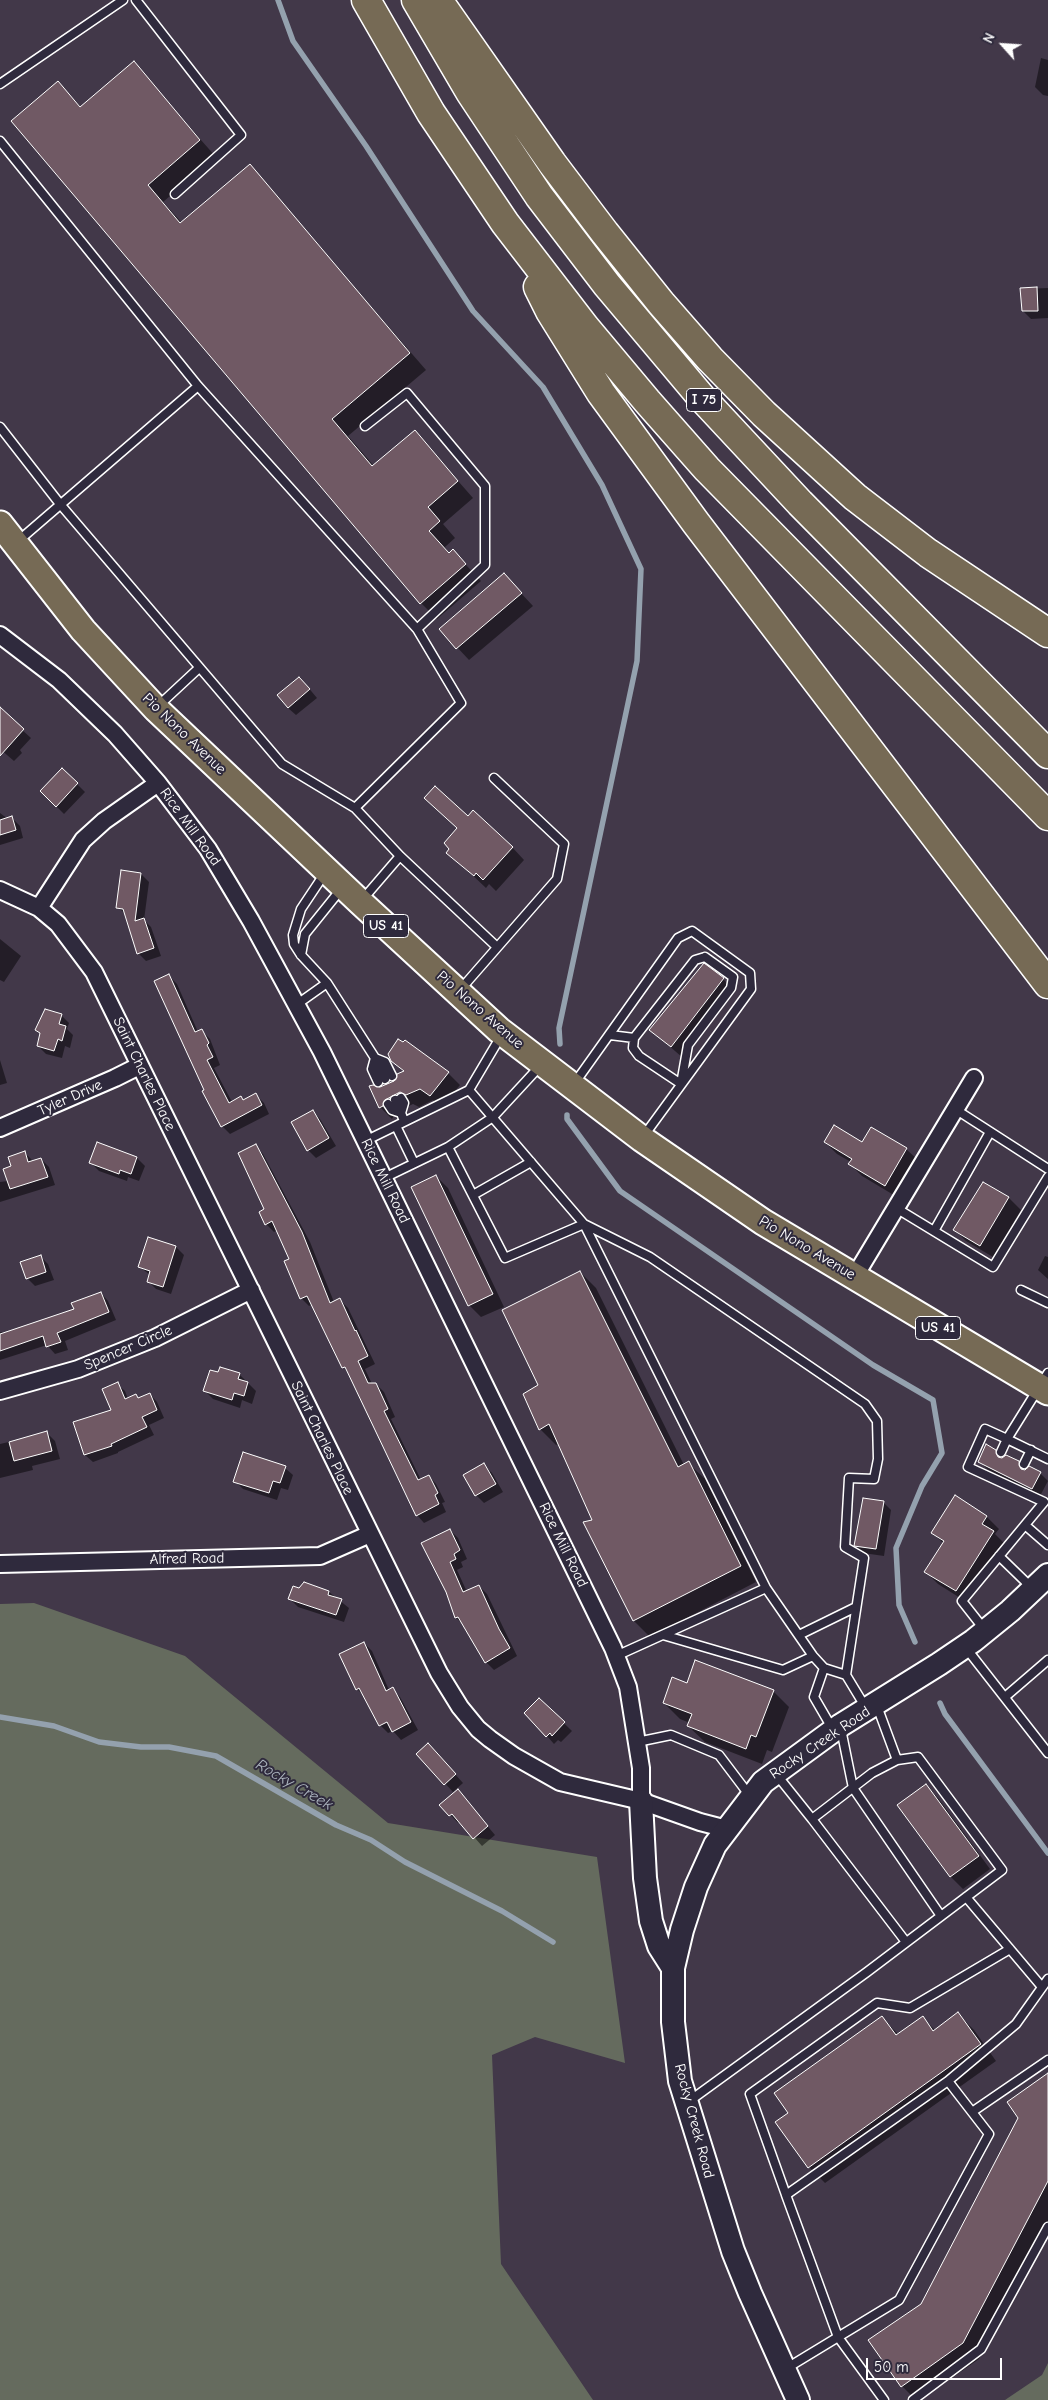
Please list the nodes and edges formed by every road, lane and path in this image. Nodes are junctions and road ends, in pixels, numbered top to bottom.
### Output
1 (123, 0) edge
2 (136, 0) edge
3 (366, 0) edge
4 (416, 0) edge
5 (438, 0) edge
6 (0, 84) edge
7 (0, 141) edge
8 (175, 194) dead end
9 (505, 223) junction
10 (198, 386) junction
11 (366, 426) dead end
12 (0, 427) edge
13 (60, 504) junction
14 (0, 524) edge
15 (15, 543) junction
16 (417, 629) junction
17 (1048, 633) edge
18 (0, 635) edge
19 (200, 668) junction
20 (156, 709) junction
21 (1048, 754) edge
22 (494, 778) dead end
23 (158, 783) junction
24 (355, 808) junction
25 (1048, 816) edge
26 (400, 856) junction
27 (343, 887) junction
28 (0, 890) edge
29 (39, 908) junction
30 (498, 947) junction
31 (301, 955) junction
32 (328, 983) junction
33 (1048, 984) edge
34 (458, 992) junction
35 (296, 1005) junction
36 (503, 1033) junction
37 (610, 1035) junction
38 (634, 1038) junction
39 (376, 1058) junction
40 (542, 1064) junction
41 (139, 1066) junction
42 (974, 1078) dead end
43 (681, 1084) junction
44 (572, 1086) junction
45 (469, 1090) junction
46 (395, 1100) dead end
47 (955, 1109) junction
48 (493, 1117) junction
49 (404, 1121) junction
50 (396, 1126) junction
51 (0, 1128) edge
52 (990, 1132) junction
53 (642, 1138) junction
54 (365, 1141) junction
55 (448, 1147) junction
56 (531, 1162) junction
57 (414, 1163) junction
58 (1048, 1169) edge
59 (1048, 1177) edge
60 (384, 1178) junction
61 (473, 1195) junction
62 (896, 1208) junction
63 (584, 1224) junction
64 (934, 1231) junction
65 (855, 1276) junction
66 (251, 1290) junction
67 (1021, 1290) dead end
68 (1048, 1303) edge
69 (1045, 1384) edge
70 (0, 1391) edge
71 (1008, 1439) junction
72 (1030, 1450) junction
73 (1001, 1452) dead end
74 (1048, 1459) edge
75 (1024, 1464) dead end
76 (1048, 1494) edge
77 (1044, 1502) junction
78 (1025, 1525) junction
79 (370, 1534) junction
80 (1048, 1546) edge
81 (999, 1556) junction
82 (0, 1564) edge
83 (1040, 1582) edge
84 (766, 1588) junction
85 (856, 1607) junction
86 (985, 1631) junction
87 (798, 1634) junction
88 (663, 1635) junction
89 (965, 1646) junction
90 (616, 1656) junction
91 (813, 1656) junction
92 (1048, 1660) edge
93 (824, 1668) junction
94 (846, 1675) junction
95 (1004, 1697) junction
96 (872, 1707) junction
97 (837, 1728) junction
98 (636, 1742) junction
99 (1048, 1753) edge
100 (897, 1760) junction
101 (774, 1772) junction
102 (853, 1788) junction
103 (751, 1797) junction
104 (641, 1801) junction
105 (812, 1819) junction
106 (728, 1829) junction
107 (966, 1897) junction
108 (941, 1916) junction
109 (906, 1942) junction
110 (1010, 1949) junction
111 (673, 1968) junction
112 (1048, 1979) edge
113 (1042, 1987) junction
114 (1048, 2060) edge
115 (948, 2081) junction
116 (686, 2103) junction
117 (972, 2112) junction
118 (786, 2195) junction
119 (1048, 2227) edge
120 (838, 2337) junction
121 (784, 2369) junction
122 (798, 2400) edge
123 (884, 2400) edge
124 (913, 2400) edge

1 - 6 lane
2 - 8 lane
3 - 9 highway
4 - 21 highway, I 75
5 - 17 highway
7 - 10 lane
9 - 25 highway
9 - 33 highway
10 - 13 lane
10 - 16 lane
11 - 16 lane
12 - 13 lane
13 - 15 lane
13 - 19 lane
14 - 15 main road, Pio Nono Avenue / US 41
15 - 20 main road, Pio Nono Avenue / US 41
16 - 24 lane
18 - 23 street, Rice Mill Road
19 - 20 lane
19 - 24 lane
20 - 27 main road, Pio Nono Avenue / US 41
22 - 30 lane
23 - 29 street
23 - 35 street, Rice Mill Road
24 - 26 lane
26 - 27 lane
26 - 30 lane
27 - 31 lane
27 - 31 lane
27 - 34 main road, Pio Nono Avenue / US 41
28 - 29 street, Saint Charles Place
29 - 41 street, Saint Charles Place
30 - 34 lane
31 - 32 lane
32 - 35 lane
32 - 39 lane
34 - 36 main road, Pio Nono Avenue / US 41
35 - 54 street, Rice Mill Road
36 - 40 main road, Pio Nono Avenue / US 41
36 - 45 lane
37 - 38 lane
37 - 43 lane
37 - 44 lane
38 - 43 lane
38 - 43 lane
39 - 39 lane
40 - 44 main road, Pio Nono Avenue / US 41
40 - 48 lane
41 - 51 street, Tyler Drive
41 - 66 street, Saint Charles Place
42 - 47 street
43 - 53 lane
44 - 53 main road, Pio Nono Avenue / US 41
45 - 48 lane
45 - 49 lane
46 - 49 lane
47 - 52 lane
47 - 62 street
48 - 55 lane
48 - 56 lane
49 - 50 lane
50 - 54 lane
50 - 57 lane
52 - 58 lane
52 - 64 lane
53 - 65 main road, Pio Nono Avenue / US 41
54 - 60 street, Rice Mill Road
55 - 57 lane
55 - 61 lane
56 - 61 lane
56 - 63 lane
57 - 60 lane
59 - 64 lane
60 - 90 street, Rice Mill Road
61 - 63 lane
62 - 64 lane
62 - 65 street
63 - 84 lane
63 - 85 lane
65 - 69 main road, Pio Nono Avenue / US 41
66 - 70 street, Spencer Circle
66 - 79 street, Saint Charles Place
67 - 68 lane
69 - 71 lane
71 - 72 lane
71 - 73 lane
71 - 77 lane
72 - 74 lane
72 - 75 lane
76 - 77 lane
77 - 78 lane
78 - 80 lane
78 - 81 lane
79 - 82 street, Alfred Road
79 - 104 street, Saint Charles Place
81 - 83 lane
81 - 86 lane
83 - 86 street, Rocky Creek Road
84 - 87 lane
84 - 88 lane
85 - 87 lane
85 - 94 lane
86 - 89 street, Rocky Creek Road
87 - 91 lane
88 - 90 lane
88 - 91 lane
89 - 95 lane
89 - 96 street, Rocky Creek Road
90 - 98 street, Rice Mill Road
91 - 93 lane
92 - 95 lane
93 - 94 lane
93 - 97 lane
94 - 96 lane
95 - 99 lane
96 - 97 street, Rocky Creek Road
96 - 100 lane
97 - 101 street, Rocky Creek Road
97 - 102 lane
98 - 103 lane
98 - 104 street, Rice Mill Road
100 - 102 lane
100 - 107 lane
101 - 103 street, Rocky Creek Road
101 - 105 lane
102 - 105 lane
102 - 108 lane
103 - 106 street, Rocky Creek Road
104 - 106 street, Saint Charles Place
104 - 111 street
105 - 109 lane
106 - 111 street, Rocky Creek Road
107 - 108 lane
107 - 110 lane
108 - 109 lane
109 - 116 lane
110 - 113 lane
110 - 118 lane
111 - 116 street, Rocky Creek Road
112 - 113 lane
113 - 115 lane
114 - 117 lane
115 - 117 lane
115 - 118 lane
116 - 121 street, Rocky Creek Road
117 - 120 lane
118 - 120 lane
119 - 124 lane
120 - 121 lane
120 - 123 lane
121 - 122 street, Rocky Creek Road

